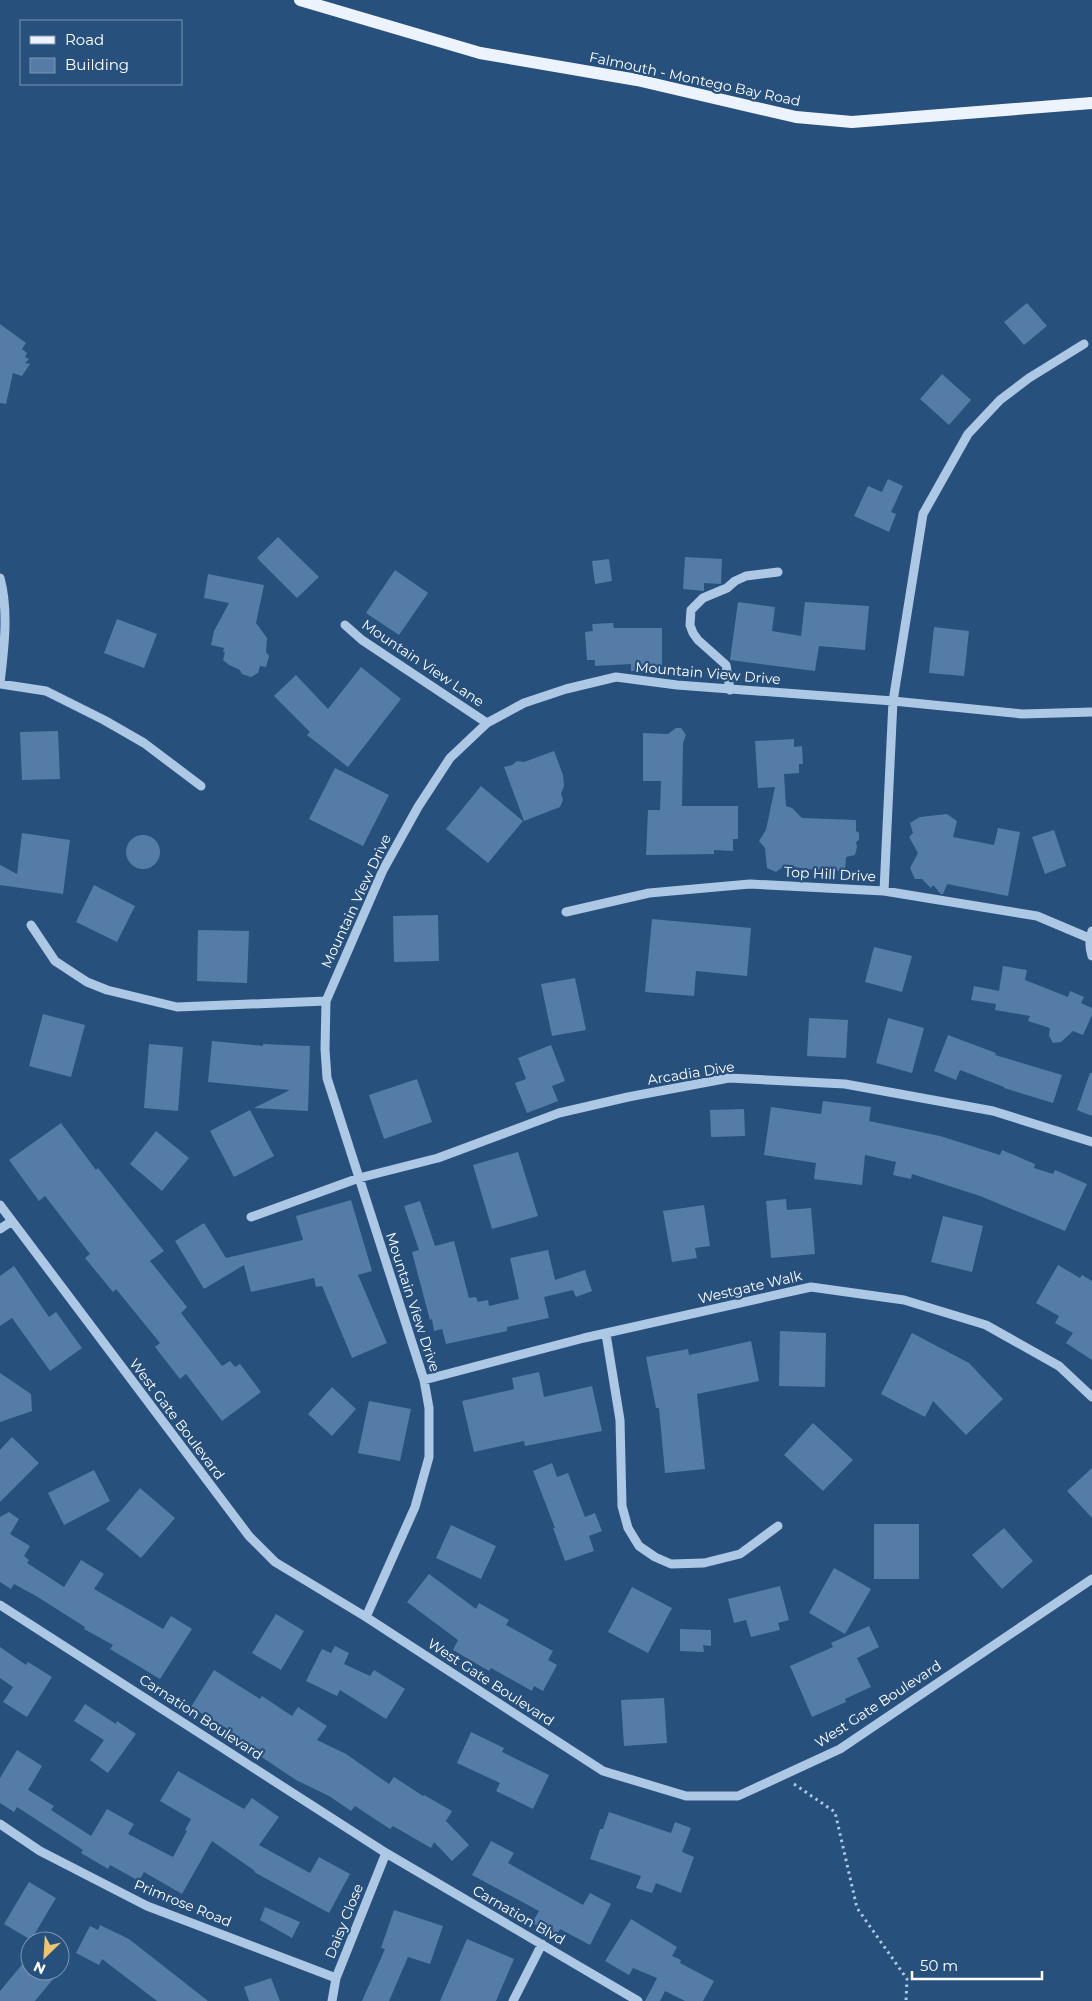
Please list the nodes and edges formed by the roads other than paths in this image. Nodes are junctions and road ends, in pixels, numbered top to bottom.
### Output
1 (300, 0) edge
2 (1092, 104) edge
3 (1084, 344) dead end
4 (778, 572) dead end
5 (0, 578) edge
6 (345, 626) dead end
7 (0, 683) edge
8 (730, 690) junction
9 (894, 701) junction
10 (1092, 712) edge
11 (487, 723) junction
12 (201, 786) dead end
13 (884, 891) junction
14 (566, 912) dead end
15 (31, 925) dead end
16 (1091, 934) edge
17 (1092, 956) edge
18 (326, 1001) junction
19 (1092, 1142) edge
20 (359, 1178) junction
21 (0, 1205) edge
22 (251, 1217) dead end
23 (12, 1222) junction
24 (0, 1229) edge
25 (606, 1334) junction
26 (424, 1380) junction
27 (1092, 1397) edge
28 (778, 1526) dead end
29 (1092, 1579) edge
30 (0, 1605) edge
31 (366, 1617) junction
32 (0, 1824) edge
33 (386, 1853) junction
34 (542, 1944) junction
35 (336, 1978) junction
36 (332, 2001) edge
37 (513, 2001) edge
38 (638, 2001) edge

1 - 2 main road, Falmouth - Montego Bay Road
3 - 9 street
4 - 8 street
5 - 7 street
6 - 11 street, Mountain View Lane
7 - 12 street
8 - 9 street, Mountain View Drive
8 - 11 street, Mountain View Drive
9 - 10 street, Mountain View Drive
9 - 13 street
11 - 18 street, Mountain View Drive
13 - 14 street, Top Hill Drive
13 - 16 street, Top Hill Drive
15 - 18 street
16 - 17 street, Top Hill Drive
18 - 20 street, Mountain View Drive
19 - 20 street, Arcadia Dive
20 - 22 street, Arcadia Dive
20 - 26 street, Mountain View Drive
21 - 23 street, West Gate Boulevard
23 - 24 street
23 - 31 street, West Gate Boulevard
25 - 26 street, Westgate Walk
25 - 27 street, Westgate Walk
25 - 28 street
26 - 31 street, Mountain View Drive
29 - 31 street, West Gate Boulevard
30 - 33 street, Carnation Boulevard
32 - 35 street, Primrose Road
33 - 34 street, Carnation Blvd
33 - 35 street, Daisy Close
34 - 37 street
34 - 38 street, Carnation Blvd
35 - 36 street, Daisy Close

